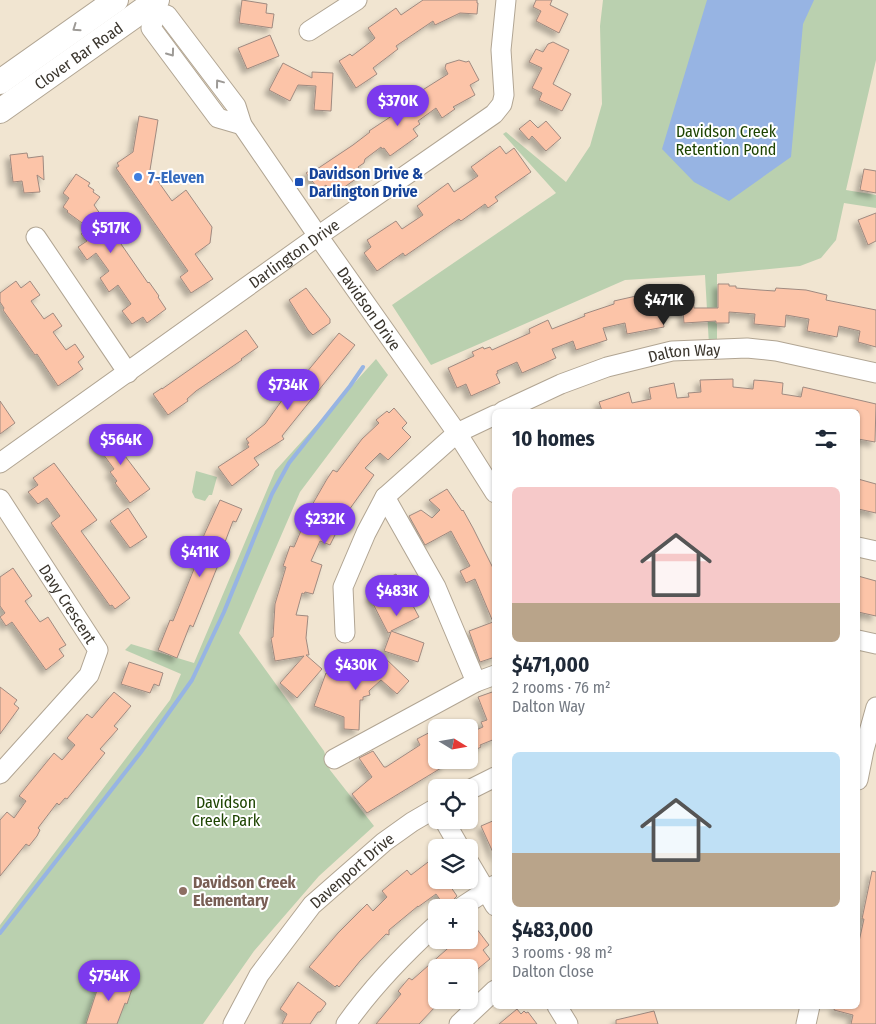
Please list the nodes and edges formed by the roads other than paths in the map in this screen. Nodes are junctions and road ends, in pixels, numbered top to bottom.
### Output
1 (116, 0) edge
2 (357, 0) edge
3 (506, 0) edge
4 (154, 4) edge
5 (309, 31) dead end
6 (0, 82) edge
7 (0, 111) edge
8 (318, 236) junction
9 (36, 237) dead end
10 (128, 373) junction
11 (876, 373) edge
12 (507, 409) edge
13 (492, 416) edge
14 (457, 433) junction
15 (0, 464) edge
16 (492, 488) edge
17 (385, 497) junction
18 (0, 499) edge
19 (860, 547) edge
20 (876, 551) edge
21 (345, 633) dead end
22 (860, 640) edge
23 (876, 644) edge
24 (492, 676) edge
25 (476, 682) junction
26 (876, 708) edge
27 (866, 750) edge
28 (334, 760) dead end
29 (860, 772) edge
30 (0, 774) edge
31 (492, 778) edge
32 (478, 786) edge
33 (428, 813) edge
34 (478, 873) edge
35 (490, 887) edge
36 (473, 899) edge
37 (428, 932) edge
38 (492, 993) edge
39 (559, 1009) edge
40 (809, 1009) edge
41 (233, 1024) edge
42 (346, 1024) edge
43 (459, 1024) edge
44 (568, 1024) edge
45 (806, 1024) edge

1 -> 6 main road, Clover Bar Road
2 - 5 street
3 - 8 street, Darlington Drive
4 - 7 main road, Clover Bar Road
4 - 8 street, Davidson Drive
8 - 10 street, Darlington Drive
8 - 14 street, Davidson Drive
9 - 10 street
10 - 15 street, Darlington Drive
11 - 12 street, Dalton Way
13 - 14 street
14 - 16 street, Davidson Drive
14 - 17 street
17 - 21 street
17 - 25 street
18 - 30 street, Davy Crescent
19 - 20 street
22 - 23 street
24 - 25 street
25 - 28 street
26 - 27 street
27 - 29 street
31 - 32 street
33 - 41 street, Davenport Drive
34 - 35 street
35 - 36 street
37 - 42 street
38 - 43 street
39 - 44 street
40 - 45 street

